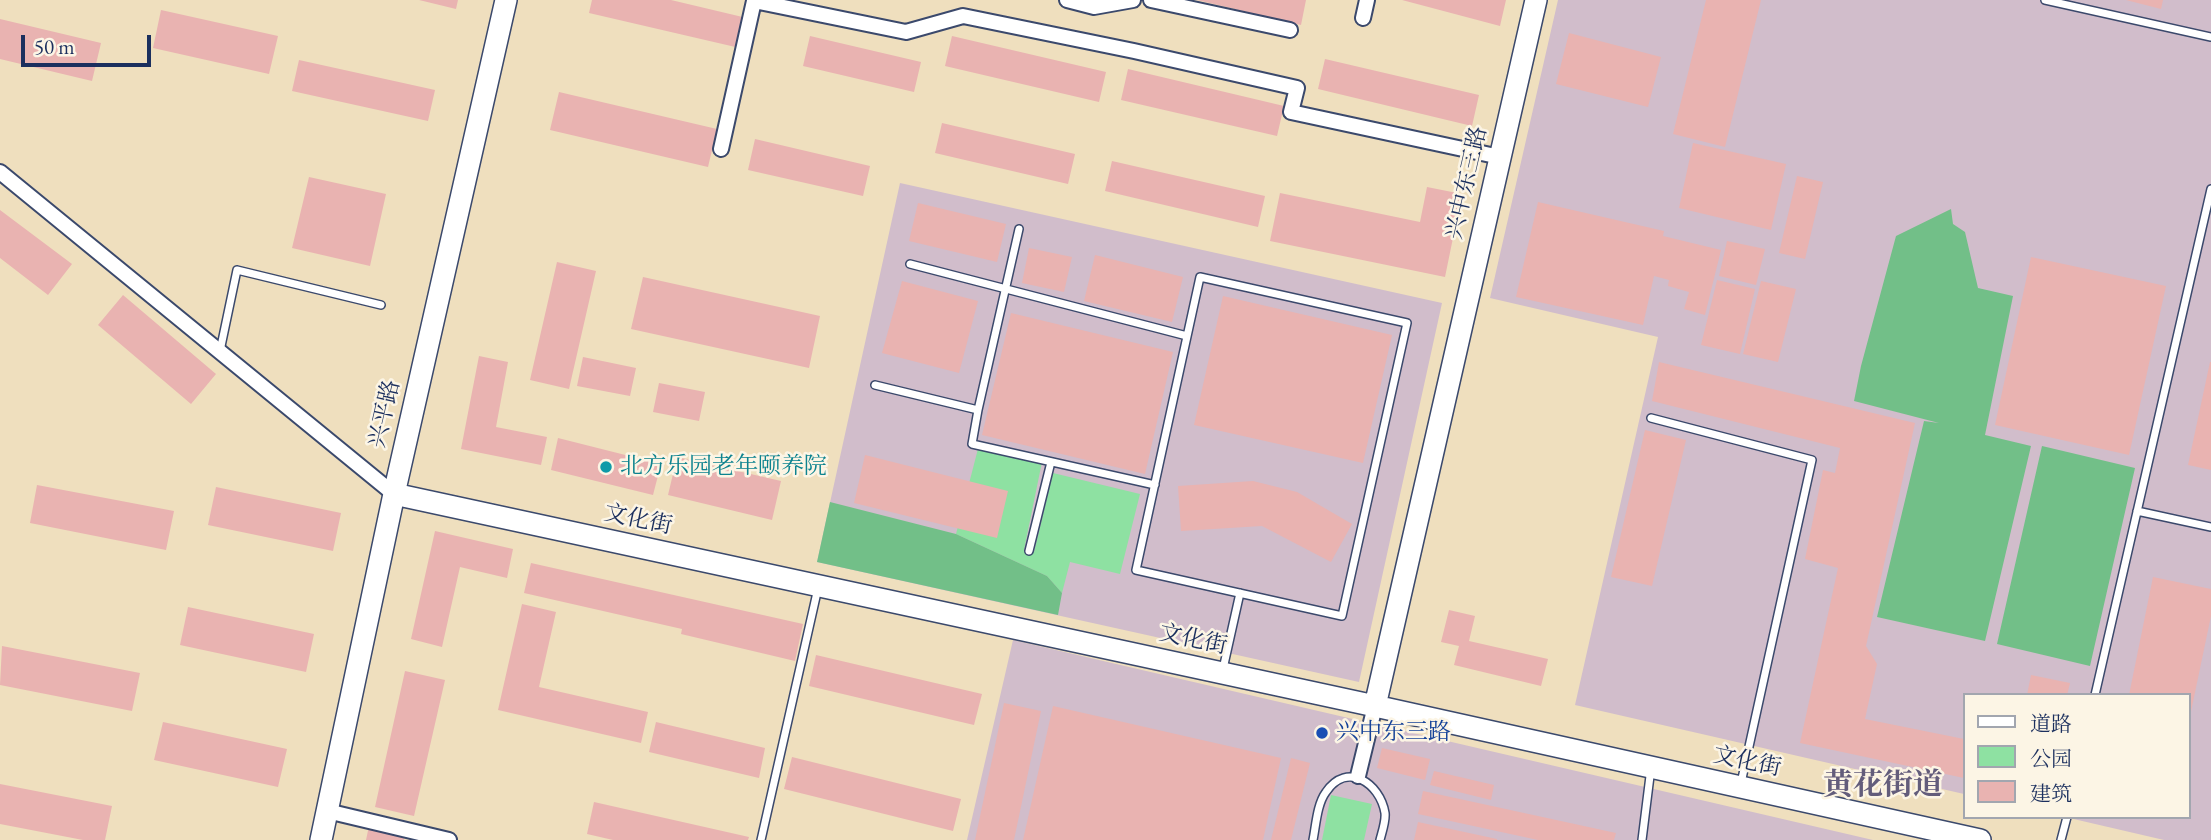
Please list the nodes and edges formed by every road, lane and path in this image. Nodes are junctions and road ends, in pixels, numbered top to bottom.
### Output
1 (506, 0) edge
2 (1067, 0) edge
3 (1133, 0) edge
4 (1151, 0) edge
5 (1367, 0) edge
6 (1536, 0) edge
7 (2045, 0) edge
8 (1363, 18) dead end
9 (1290, 30) dead end
10 (2211, 37) edge
11 (721, 149) dead end
12 (1500, 157) junction
13 (0, 172) edge
14 (2211, 189) edge
15 (1019, 229) dead end
16 (910, 264) dead end
17 (1006, 289) junction
18 (381, 305) dead end
19 (1187, 336) junction
20 (220, 352) junction
21 (875, 385) dead end
22 (978, 410) junction
23 (1651, 418) dead end
24 (1051, 462) junction
25 (1155, 485) junction
26 (394, 494) junction
27 (2137, 511) junction
28 (2211, 527) edge
29 (1029, 551) dead end
30 (819, 586) junction
31 (1240, 593) junction
32 (1222, 673) junction
33 (2095, 693) edge
34 (1375, 706) junction
35 (1651, 768) junction
36 (1358, 776) junction
37 (1740, 787) junction
38 (327, 811) junction
39 (2067, 819) edge
40 (321, 840) edge
41 (449, 840) edge
42 (761, 840) edge
43 (1313, 840) edge
44 (1380, 840) edge
45 (1642, 840) edge
46 (1980, 840) edge
47 (2062, 840) edge

1 - 26 street, 兴平路
2 - 3 street
4 - 9 street
5 - 8 street
6 - 12 street, 兴中东三路
7 - 10 lane
11 - 12 street
12 - 34 street, 兴中东三路
13 - 20 street
14 - 27 lane
15 - 17 lane
16 - 17 lane
17 - 19 lane
17 - 22 lane
18 - 20 lane
19 - 25 lane
19 - 31 lane
20 - 26 street
21 - 22 lane
22 - 24 lane
23 - 37 lane
24 - 25 lane
24 - 29 lane
25 - 31 lane
26 - 30 street, 文化街
26 - 38 street, 兴平路
27 - 28 lane
27 - 33 lane
30 - 32 street, 文化街
30 - 42 lane
31 - 32 lane
32 - 34 street, 文化街
34 - 35 street, 文化街
34 - 36 street
35 - 37 street, 文化街
35 - 45 lane
36 - 43 lane
36 - 44 lane
37 - 46 street, 文化街
38 - 40 street, 兴平路
38 - 41 street
39 - 47 lane

